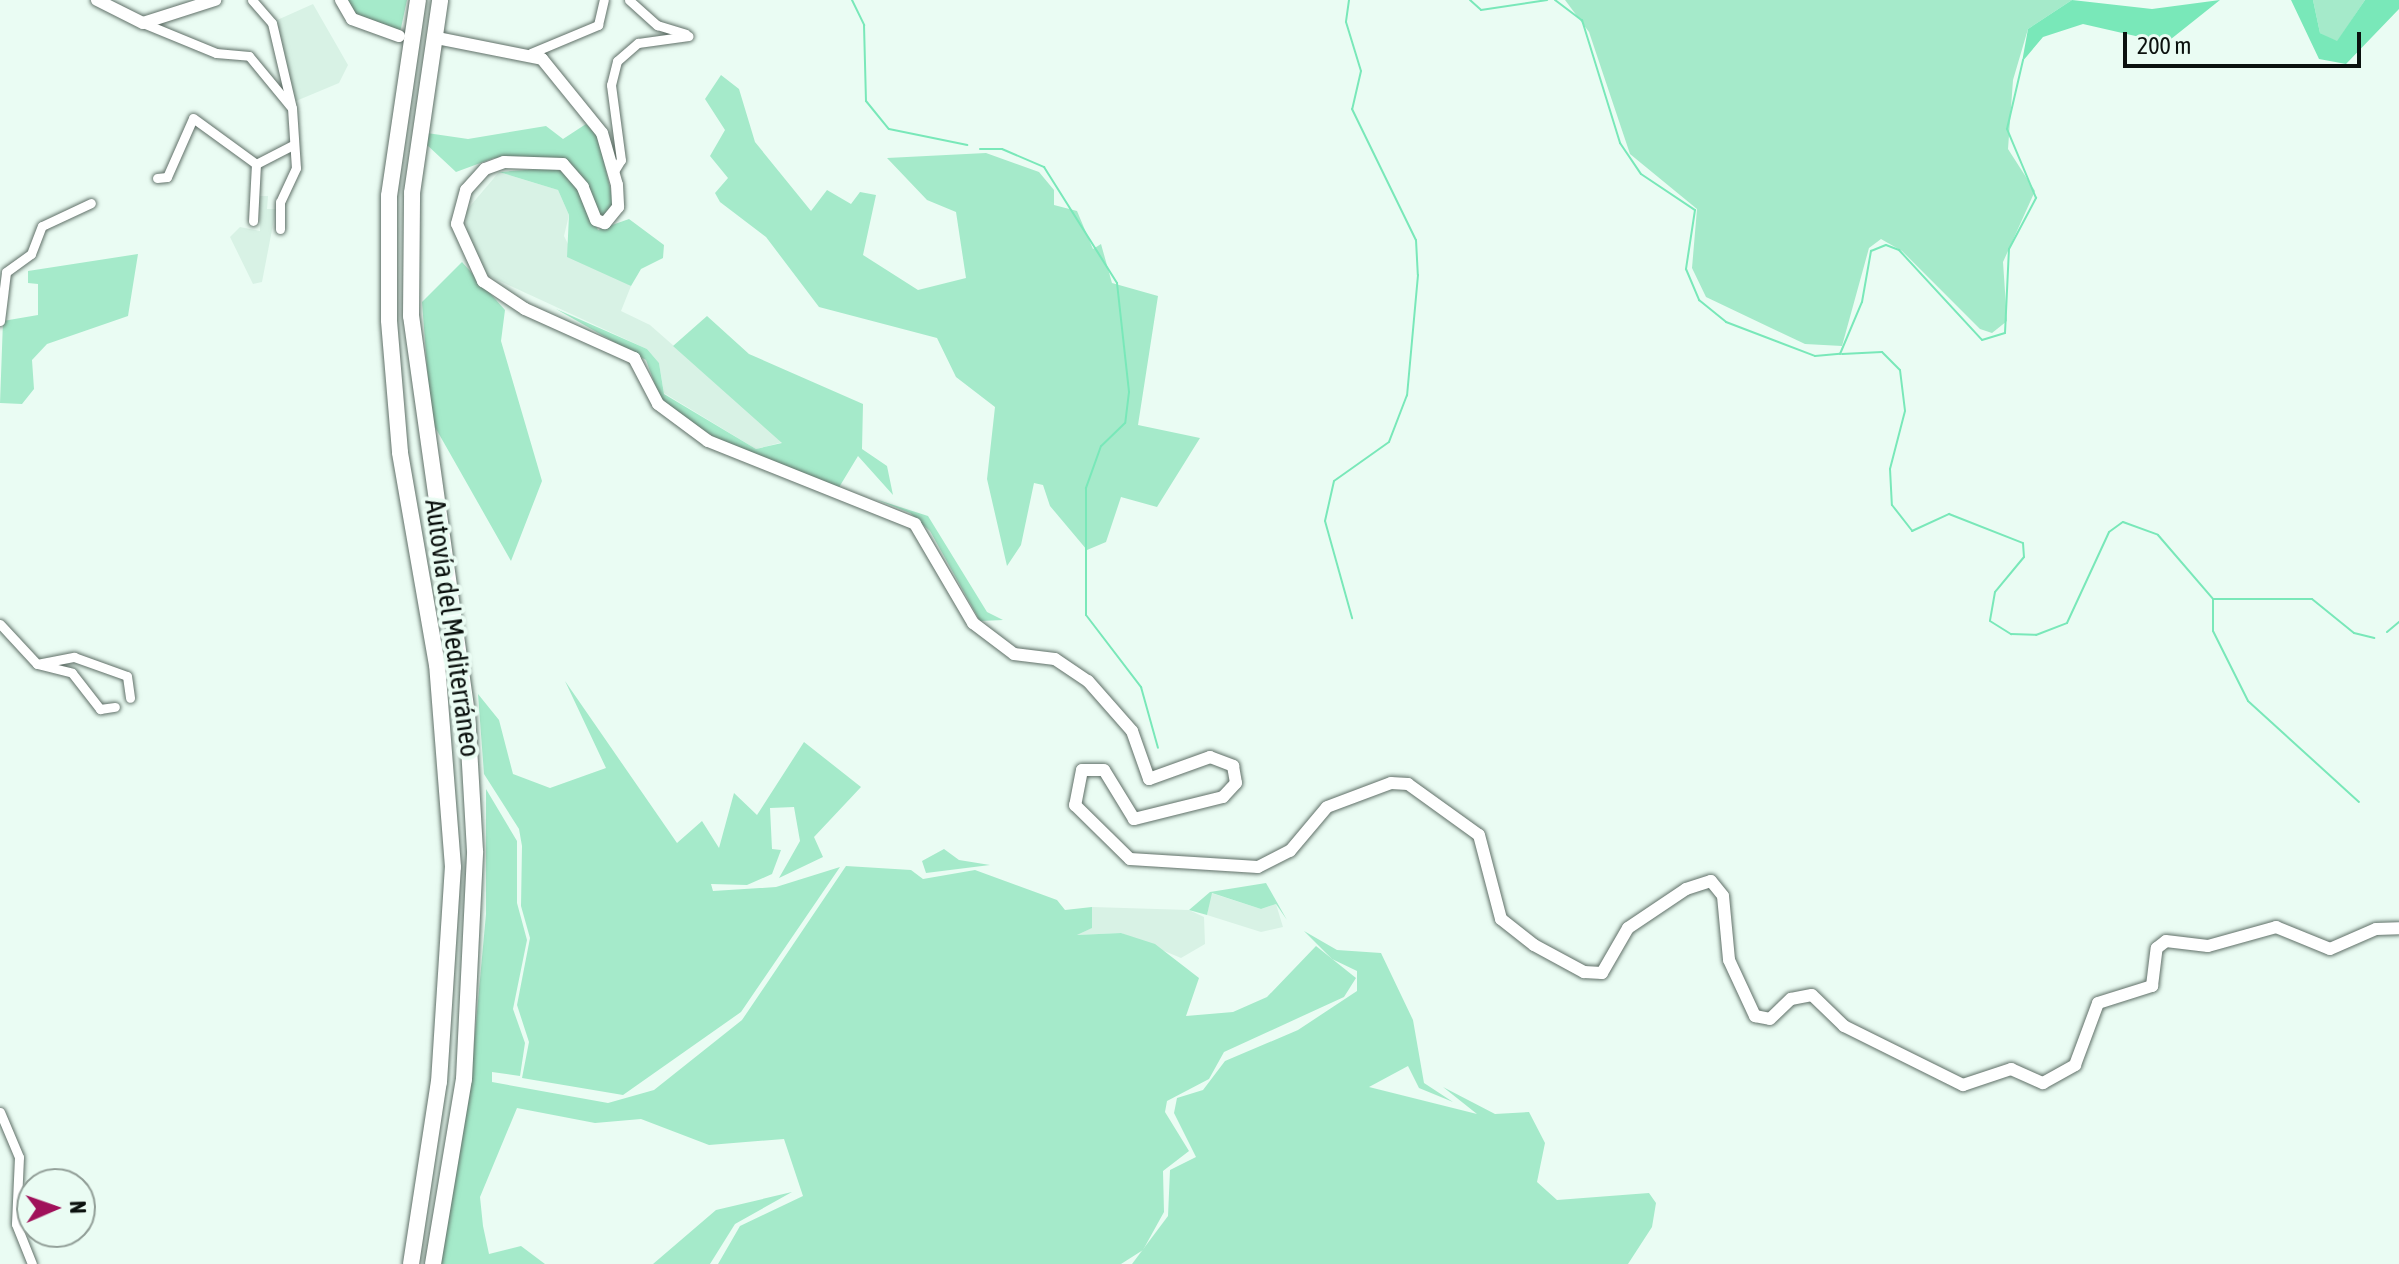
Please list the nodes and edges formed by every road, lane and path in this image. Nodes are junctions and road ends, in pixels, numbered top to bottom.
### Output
1 (97, 0) edge
2 (215, 0) edge
3 (252, 0) edge
4 (341, 0) edge
5 (418, 0) edge
6 (440, 0) edge
7 (604, 0) edge
8 (629, 0) edge
9 (143, 23) junction
10 (399, 36) dead end
11 (442, 39) dead end
12 (531, 53) junction
13 (292, 108) junction
14 (293, 145) junction
15 (256, 164) junction
16 (614, 171) junction
17 (157, 178) dead end
18 (91, 203) dead end
19 (253, 221) dead end
20 (280, 229) dead end
21 (0, 321) edge
22 (0, 624) edge
23 (37, 664) junction
24 (130, 698) dead end
25 (115, 707) dead end
26 (2399, 928) edge
27 (0, 1112) edge
28 (32, 1264) edge
29 (411, 1264) edge
30 (433, 1264) edge

1 - 9 main road
2 - 9 main road
3 - 13 street
4 - 10 main road
5 - 29 highway, Autovía del Mediterráneo
6 - 30 highway, Autovía del Mediterráneo
7 - 12 street
8 - 16 street
9 - 13 street
11 - 12 main road
12 - 16 main road
13 - 14 street
14 - 15 street
14 - 20 street
15 - 17 street
15 - 19 street
16 - 26 main road
18 - 21 street
22 - 23 street
23 - 24 street
23 - 25 street
27 - 28 street

